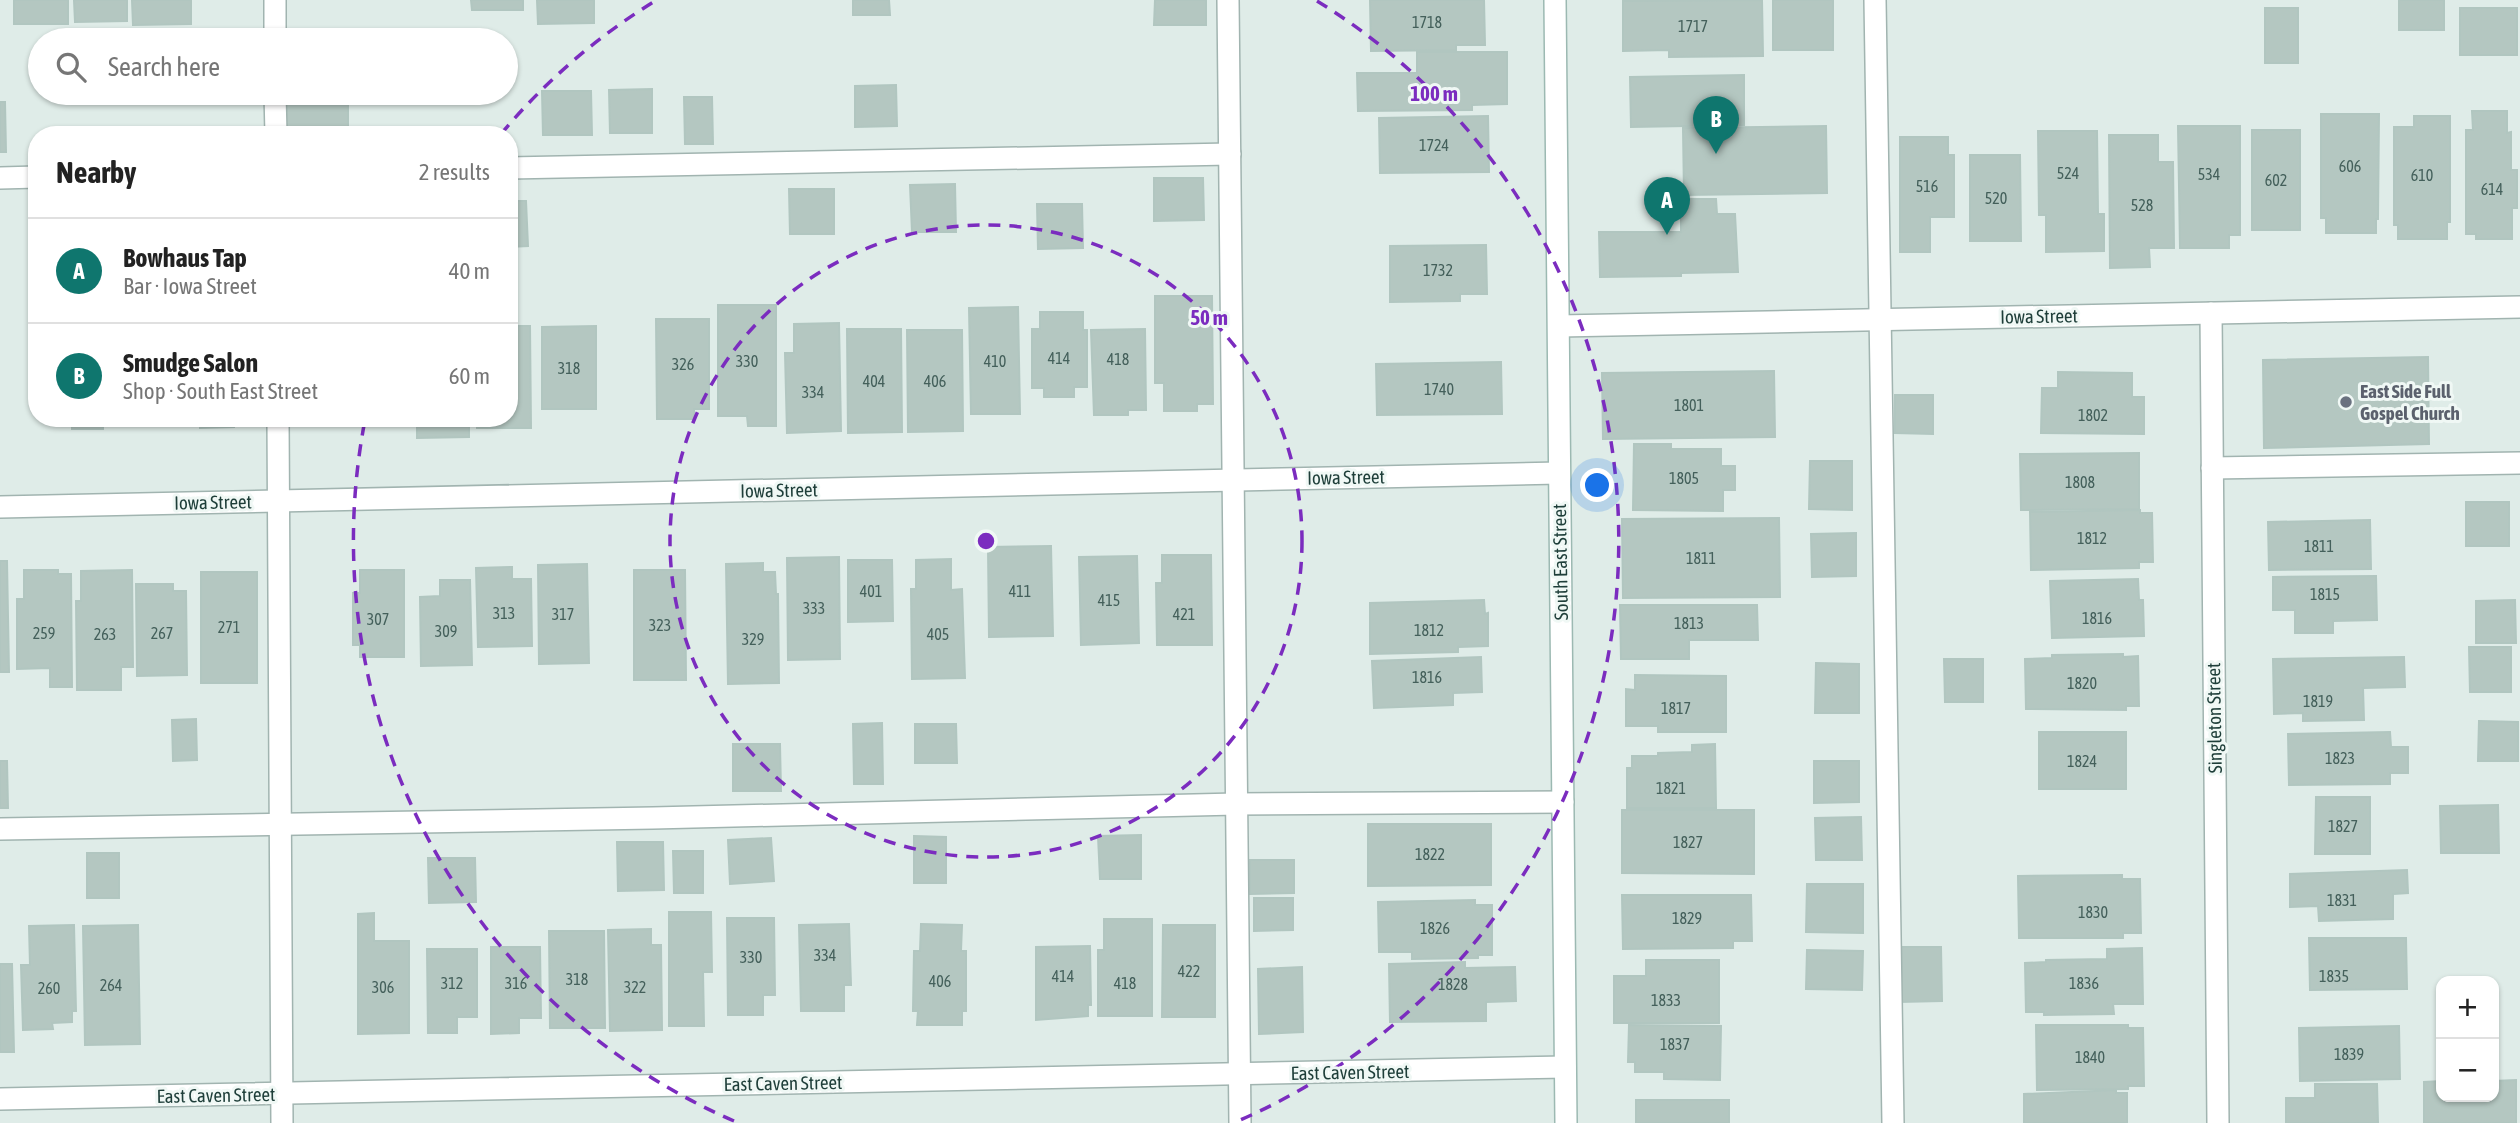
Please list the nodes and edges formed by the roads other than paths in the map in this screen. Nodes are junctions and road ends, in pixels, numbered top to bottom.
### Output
1 (275, 0) edge
2 (1228, 0) edge
3 (1555, 0) edge
4 (1875, 0) edge
5 (275, 28) edge
6 (275, 105) edge
7 (275, 126) edge
8 (1230, 154) junction
9 (518, 168) edge
10 (28, 177) edge
11 (0, 178) edge
12 (2520, 307) edge
13 (2211, 313) junction
14 (1880, 319) junction
15 (1559, 326) junction
16 (278, 427) edge
17 (2520, 463) edge
18 (2212, 468) junction
19 (1559, 472) junction
20 (1233, 480) junction
21 (278, 501) junction
22 (0, 507) edge
23 (1563, 802) junction
24 (1236, 804) junction
25 (281, 824) junction
26 (0, 829) edge
27 (1565, 1067) junction
28 (1239, 1074) junction
29 (282, 1094) junction
30 (0, 1099) edge
31 (282, 1123) edge
32 (1240, 1123) edge
33 (1566, 1123) edge
34 (1893, 1123) edge
35 (2218, 1123) edge

1 - 5 street
2 - 8 street
3 - 15 street, South East Street
4 - 14 street
6 - 7 street
8 - 9 street
8 - 20 street
10 - 11 street
12 - 13 street, Iowa Street
13 - 14 street, Iowa Street
13 - 18 street, Singleton Street
14 - 15 street, Iowa Street
14 - 34 street
15 - 19 street, South East Street
16 - 21 street
17 - 18 street
18 - 35 street, Singleton Street
19 - 20 street, Iowa Street
19 - 23 street, South East Street
20 - 21 street, Iowa Street
20 - 24 street
21 - 22 street, Iowa Street
21 - 25 street
23 - 24 street
23 - 27 street, South East Street
24 - 25 street
24 - 28 street
25 - 26 street
25 - 29 street
27 - 28 street, East Caven Street
27 - 33 street, South East Street
28 - 29 street, East Caven Street
28 - 32 street
29 - 30 street, East Caven Street
29 - 31 street

